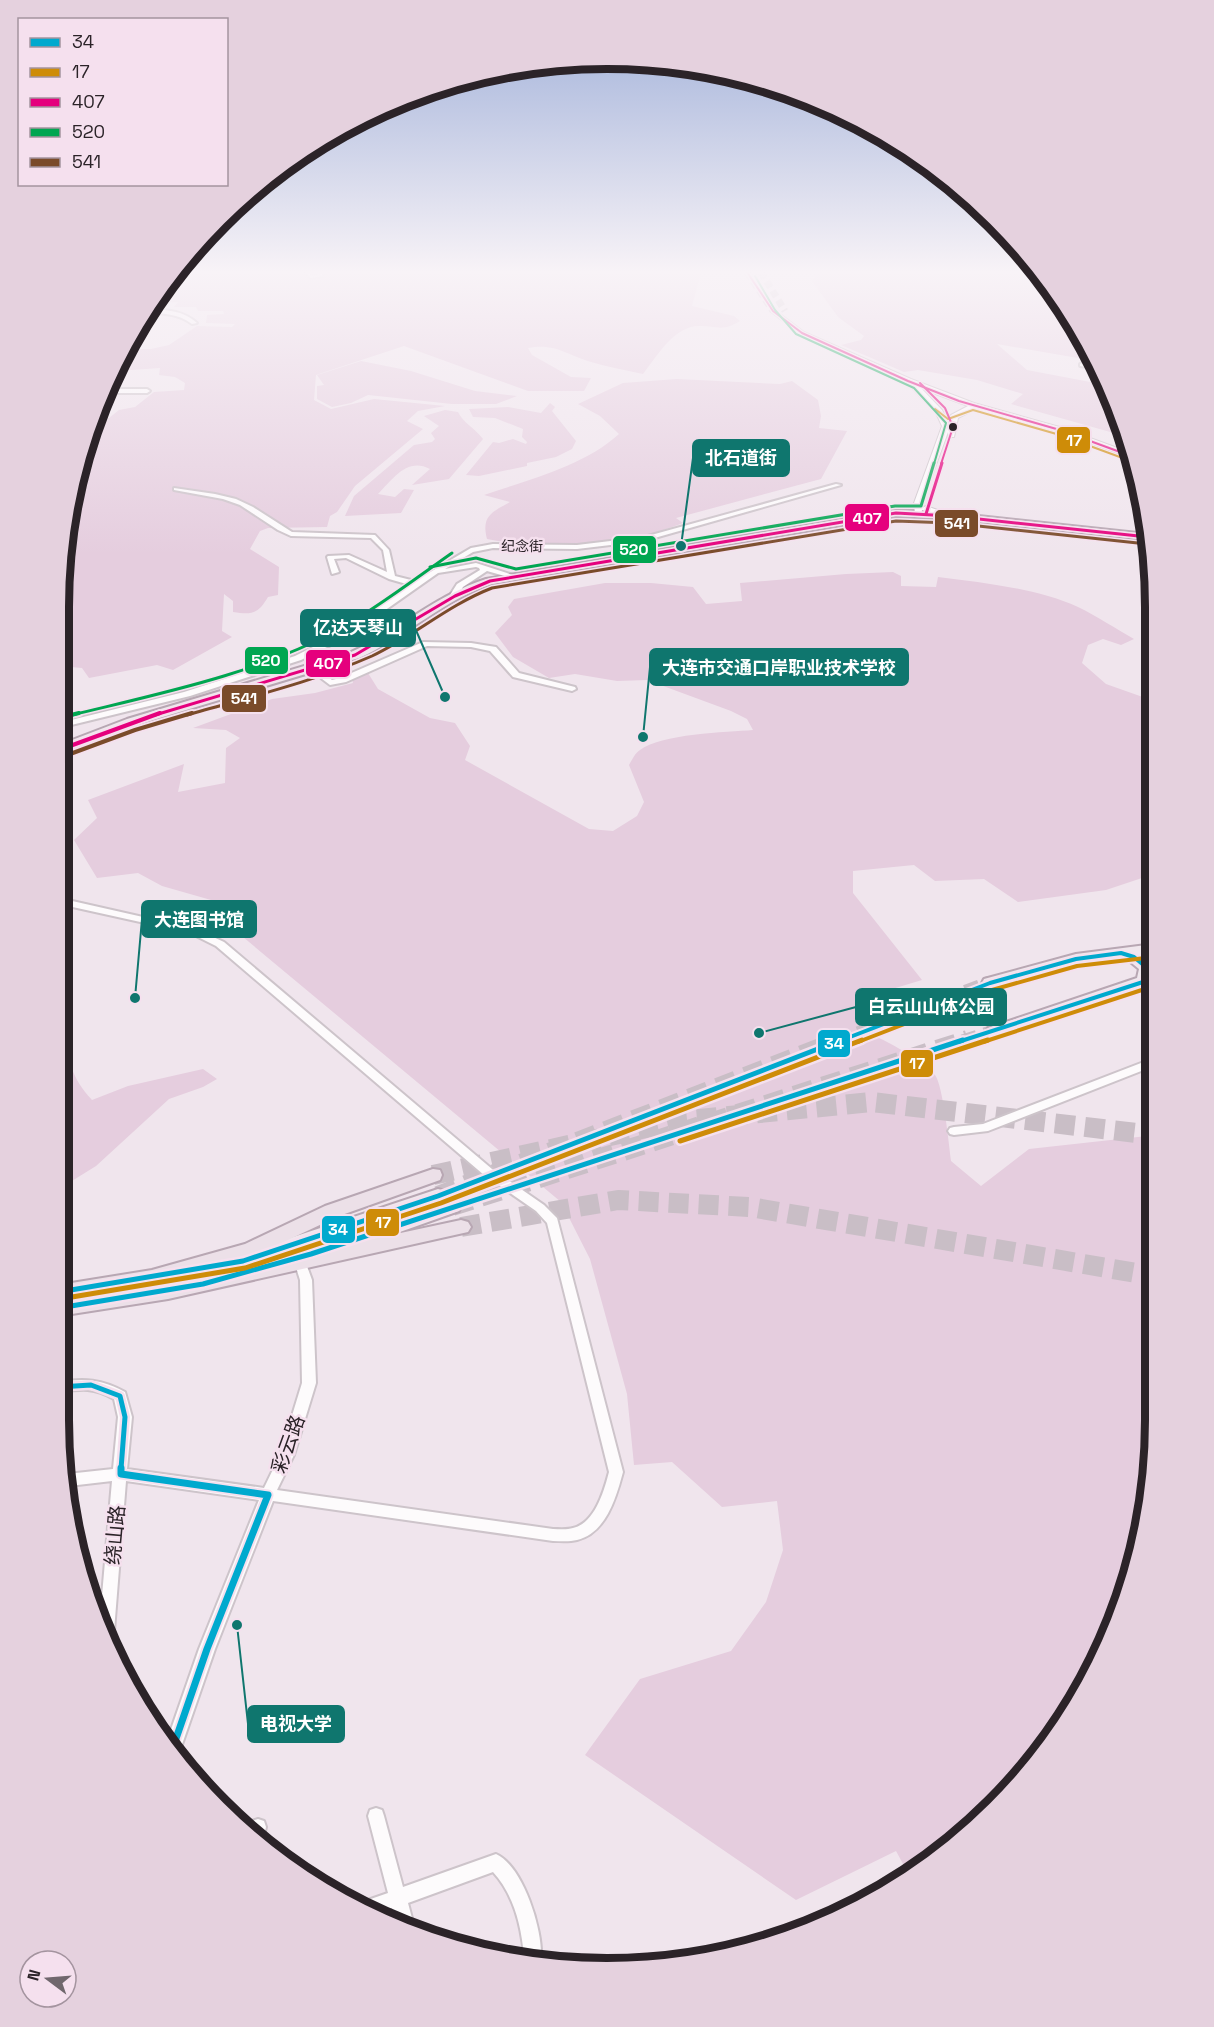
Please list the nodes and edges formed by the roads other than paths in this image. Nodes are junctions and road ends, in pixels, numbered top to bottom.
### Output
1 (876, 367) edge
2 (884, 367) edge
3 (908, 381) junction
4 (918, 382) junction
5 (927, 388) junction
6 (147, 391) dead end
7 (114, 392) edge
8 (972, 404) junction
9 (944, 408) junction
10 (953, 421) junction
11 (1121, 451) edge
12 (838, 485) dead end
13 (176, 489) dead end
14 (922, 510) junction
15 (1140, 536) edge
16 (482, 547) junction
17 (456, 559) junction
18 (482, 565) junction
19 (334, 572) dead end
20 (432, 574) junction
21 (513, 576) junction
22 (392, 577) junction
23 (416, 584) junction
24 (454, 595) junction
25 (313, 669) junction
26 (572, 689) dead end
27 (69, 724) edge
28 (69, 746) edge
29 (69, 903) edge
30 (1145, 951) edge
31 (1121, 953) junction
32 (1145, 966) edge
33 (1145, 981) edge
34 (990, 983) tunnel mouth
35 (994, 1032) tunnel mouth
36 (1145, 1065) edge
37 (954, 1131) dead end
38 (433, 1175) tunnel mouth
39 (460, 1227) tunnel mouth
40 (300, 1261) junction
41 (244, 1273) junction
42 (152, 1277) junction
43 (69, 1290) edge
44 (69, 1306) edge
45 (69, 1386) edge
46 (121, 1474) junction
47 (73, 1479) edge
48 (268, 1495) junction
49 (107, 1618) edge
50 (175, 1741) edge
51 (376, 1816) dead end
52 (398, 1898) junction
53 (375, 1906) edge
54 (403, 1918) edge
55 (533, 1952) edge

1 - 3 main road
2 - 4 main road
3 - 5 main road
3 - 14 main road
4 - 5 main road
4 - 8 main road
5 - 8 main road
5 - 9 main road
6 - 7 street
8 - 9 main road
8 - 10 main road
8 - 11 main road
9 - 10 main road
10 - 14 main road
12 - 16 street, 纪念街
13 - 22 street
14 - 15 main road
14 - 21 main road
16 - 17 street, 纪念街
16 - 18 street
17 - 18 street
17 - 20 street, 纪念街
18 - 20 street
18 - 21 street
18 - 24 street
19 - 22 street
20 - 23 street, 纪念街
21 - 24 main road
22 - 23 street
23 - 27 street, 纪念街
24 - 25 main road
25 - 26 street
25 - 28 main road
29 - 48 street
30 - 31 main road
31 - 32 main road
31 - 34 main road
33 - 35 main road
36 - 37 street
38 - 42 highway
39 - 40 highway
40 - 41 highway
40 - 48 street, 彩云路
41 - 42 main road
41 - 44 highway
42 - 43 highway
45 - 46 street, 绕山路
46 - 47 street
46 - 48 street
46 - 49 street, 绕山路
48 - 50 street, 彩云路
51 - 52 street
52 - 53 street
52 - 54 street
52 - 55 street

